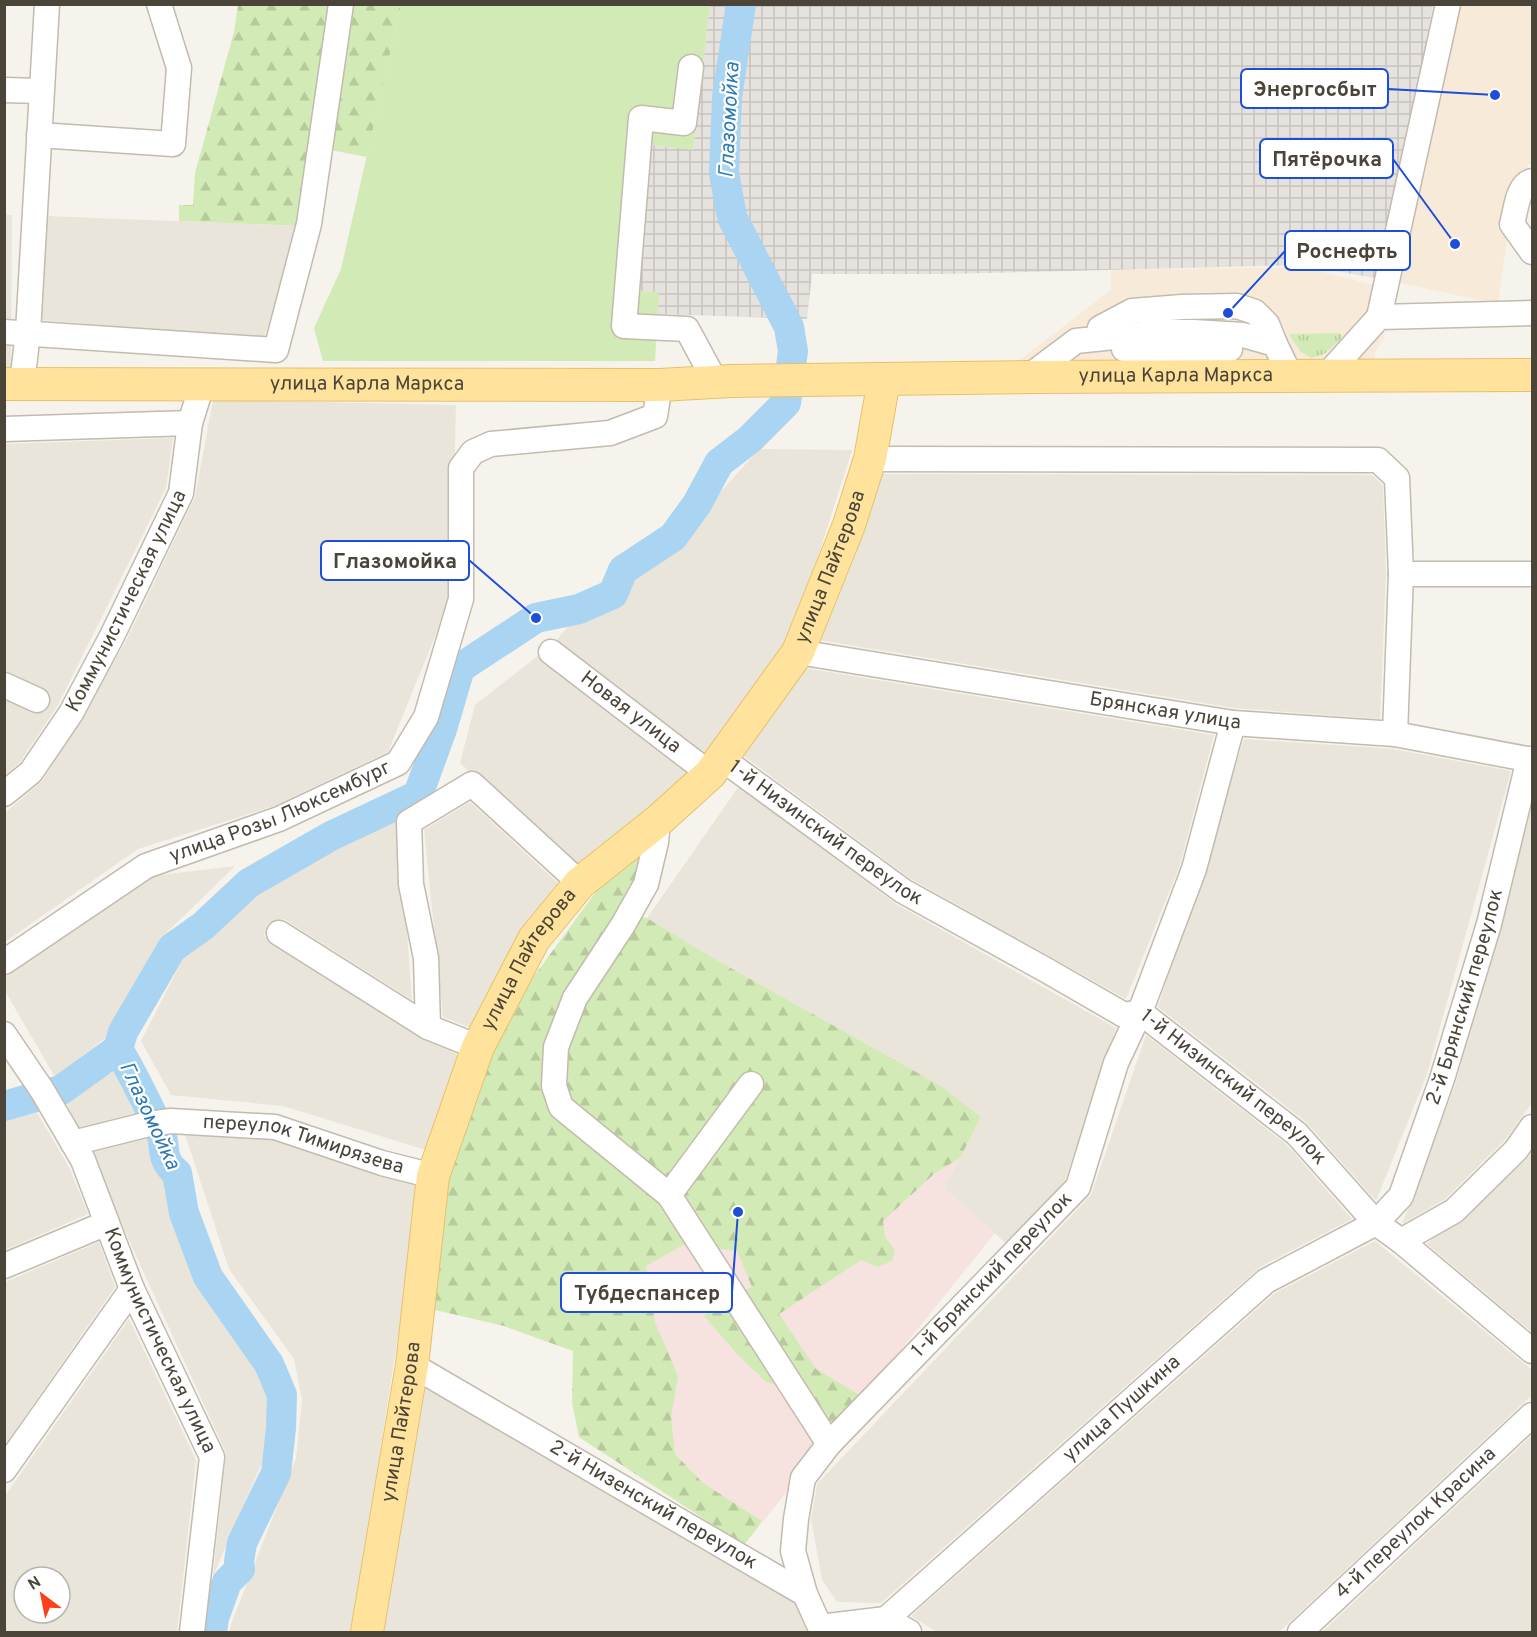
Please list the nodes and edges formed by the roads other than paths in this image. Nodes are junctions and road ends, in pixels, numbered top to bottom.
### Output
1 (47, 4) edge
2 (159, 4) edge
3 (341, 4) edge
4 (1448, 4) edge
5 (691, 67) dead end
6 (4, 90) edge
7 (41, 91) junction
8 (39, 135) junction
9 (1533, 181) edge
10 (1533, 252) edge
11 (1533, 312) edge
12 (1379, 317) junction
13 (16, 332) edge
14 (1070, 345) junction
15 (1276, 347) junction
16 (276, 350) junction
17 (1533, 375) edge
18 (1028, 377) junction
19 (1291, 377) junction
20 (1325, 377) junction
21 (884, 380) junction
22 (723, 381) junction
23 (13, 384) edge
24 (266, 384) junction
25 (202, 385) junction
26 (660, 385) junction
27 (190, 423) junction
28 (4, 429) edge
29 (870, 459) junction
30 (1401, 574) junction
31 (1533, 574) edge
32 (551, 652) dead end
33 (798, 652) junction
34 (4, 685) edge
35 (37, 700) dead end
36 (1233, 723) junction
37 (1395, 734) junction
38 (1531, 760) edge
39 (715, 766) junction
40 (4, 794) edge
41 (658, 821) junction
42 (580, 883) junction
43 (279, 933) dead end
44 (4, 962) edge
45 (1140, 1012) junction
46 (428, 1027) junction
47 (4, 1034) edge
48 (478, 1047) junction
49 (751, 1084) dead end
50 (1533, 1127) edge
51 (73, 1143) junction
52 (433, 1176) junction
53 (669, 1194) junction
54 (107, 1223) junction
55 (1376, 1223) junction
56 (1401, 1241) junction
57 (4, 1266) edge
58 (132, 1289) junction
59 (1533, 1351) edge
60 (412, 1365) junction
61 (1533, 1415) edge
62 (829, 1444) junction
63 (4, 1470) edge
64 (805, 1594) junction
65 (886, 1618) junction
66 (819, 1630) edge
67 (192, 1632) edge
68 (367, 1632) edge
69 (909, 1632) edge
70 (1300, 1632) edge

1 - 7 street
2 - 8 street
3 - 16 street
4 - 12 street
5 - 22 street
6 - 7 street
7 - 8 street
8 - 13 street
9 - 10 street
11 - 12 street
12 - 20 street
13 - 16 street
13 - 23 street
14 - 15 street
14 - 15 street
14 - 18 street
15 - 19 street
16 - 24 street
17 - 20 main road, улица Карла Маркса
18 - 19 main road, улица Карла Маркса
18 - 21 main road, улица Карла Маркса
19 - 20 main road, улица Карла Маркса
21 - 22 main road, улица Карла Маркса
21 - 29 main road, улица Пайтерова
22 - 26 main road, улица Карла Маркса
23 - 25 main road, улица Карла Маркса
24 - 25 main road, улица Карла Маркса
24 - 26 main road, улица Карла Маркса
25 - 27 street, Коммунистическая улица
26 - 44 street, улица Розы Люксембург
27 - 28 street
27 - 40 street, Коммунистическая улица
29 - 30 street
29 - 33 main road, улица Пайтерова
30 - 31 street
30 - 37 street
32 - 39 street, Новая улица
33 - 36 street, Брянская улица
33 - 39 main road, улица Пайтерова
34 - 35 street
36 - 37 street, Брянская улица
36 - 45 street, 1-й Брянский переулок
37 - 38 street, Брянская улица
38 - 55 street, 2-й Брянский переулок
39 - 41 main road, улица Пайтерова
39 - 45 street, 1-й Низинский переулок
41 - 42 main road, улица Пайтерова
41 - 53 street
42 - 46 street
42 - 48 main road, улица Пайтерова
43 - 46 street
45 - 55 street, 1-й Низинский переулок
45 - 62 street, 1-й Брянский переулок
46 - 48 street
47 - 51 street, Коммунистическая улица
48 - 52 main road, улица Пайтерова
49 - 53 street
50 - 56 street
51 - 52 street, переулок Тимирязева
51 - 54 street, Коммунистическая улица
52 - 60 main road, улица Пайтерова
53 - 62 street
54 - 57 street
54 - 58 street, Коммунистическая улица
55 - 56 street, 1-й Низинский переулок
55 - 65 street, улица Пушкина
56 - 59 street, 1-й Низинский переулок
58 - 63 street
58 - 67 street, Коммунистическая улица
60 - 64 street, 2-й Низенский переулок
60 - 68 main road, улица Пайтерова
61 - 70 street, 4-й переулок Красина
62 - 64 street, 1-й Брянский переулок
64 - 66 street
65 - 66 street
65 - 69 street

